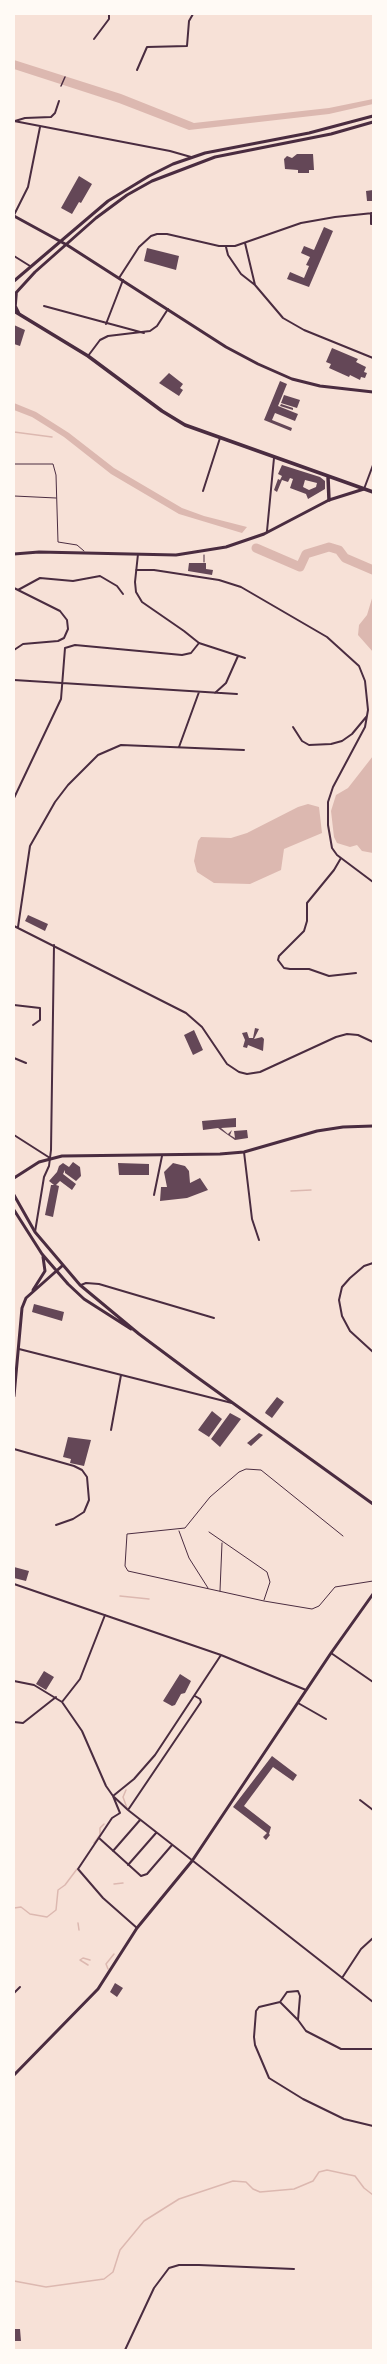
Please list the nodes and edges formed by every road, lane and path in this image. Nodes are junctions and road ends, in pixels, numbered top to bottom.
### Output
1 (109, 14) edge
2 (193, 14) edge
3 (94, 39) dead end
4 (137, 70) dead end
5 (65, 77) dead end
6 (61, 86) dead end
7 (59, 100) dead end
8 (373, 116) edge
9 (14, 121) edge
10 (373, 122) edge
11 (40, 127) junction
12 (191, 157) junction
13 (372, 213) edge
14 (14, 215) edge
15 (373, 224) edge
16 (60, 242) junction
17 (246, 243) junction
18 (67, 245) junction
19 (226, 247) junction
20 (14, 256) edge
21 (30, 266) junction
22 (119, 278) junction
23 (123, 280) junction
24 (14, 281) edge
25 (255, 285) junction
26 (15, 294) edge
27 (44, 306) dead end
28 (168, 309) junction
29 (14, 311) edge
30 (19, 314) junction
31 (106, 324) junction
32 (144, 333) junction
33 (88, 356) junction
34 (373, 358) edge
35 (373, 392) edge
36 (220, 437) junction
37 (274, 458) junction
38 (14, 464) edge
39 (373, 465) edge
40 (328, 477) junction
41 (364, 489) junction
42 (203, 491) dead end
43 (373, 492) edge
44 (14, 496) edge
45 (57, 498) junction
46 (329, 500) junction
47 (267, 531) junction
48 (205, 550) junction
49 (85, 553) junction
50 (14, 554) edge
51 (138, 554) junction
52 (204, 562) dead end
53 (136, 570) junction
54 (14, 588) edge
55 (18, 590) junction
56 (123, 594) dead end
57 (199, 644) junction
58 (14, 650) edge
59 (238, 656) junction
60 (245, 658) dead end
61 (14, 680) edge
62 (63, 682) junction
63 (199, 692) junction
64 (214, 693) junction
65 (237, 694) dead end
66 (367, 715) junction
67 (293, 727) dead end
68 (179, 747) junction
69 (244, 750) dead end
70 (14, 798) edge
71 (341, 858) junction
72 (373, 882) edge
73 (14, 926) edge
74 (18, 927) junction
75 (54, 945) junction
76 (356, 973) dead end
77 (14, 1006) edge
78 (34, 1025) dead end
79 (373, 1042) edge
80 (14, 1058) edge
81 (26, 1063) dead end
82 (373, 1126) edge
83 (14, 1135) edge
84 (244, 1152) junction
85 (162, 1156) junction
86 (50, 1158) junction
87 (14, 1178) edge
88 (14, 1195) edge
89 (154, 1195) dead end
90 (14, 1210) edge
91 (35, 1232) junction
92 (259, 1240) dead end
93 (42, 1254) junction
94 (373, 1263) edge
95 (62, 1266) junction
96 (55, 1270) junction
97 (80, 1285) junction
98 (31, 1293) junction
99 (214, 1318) dead end
100 (138, 1334) junction
101 (18, 1349) junction
102 (373, 1352) edge
103 (121, 1375) junction
104 (14, 1396) edge
105 (232, 1403) junction
106 (111, 1430) dead end
107 (14, 1449) edge
108 (373, 1504) edge
109 (56, 1525) dead end
110 (179, 1530) junction
111 (208, 1532) dead end
112 (343, 1536) dead end
113 (222, 1543) junction
114 (373, 1582) edge
115 (14, 1584) edge
116 (208, 1588) junction
117 (220, 1592) junction
118 (373, 1594) edge
119 (264, 1601) junction
120 (105, 1615) junction
121 (331, 1653) junction
122 (221, 1655) junction
123 (14, 1681) edge
124 (373, 1682) edge
125 (306, 1690) junction
126 (56, 1696) junction
127 (195, 1696) junction
128 (62, 1702) junction
129 (298, 1703) junction
130 (326, 1720) dead end
131 (14, 1722) edge
132 (113, 1796) junction
133 (360, 1800) dead end
134 (128, 1810) junction
135 (373, 1810) edge
136 (140, 1820) junction
137 (156, 1833) junction
138 (99, 1838) junction
139 (172, 1845) junction
140 (113, 1851) junction
141 (192, 1862) junction
142 (128, 1865) junction
143 (137, 1928) junction
144 (373, 1938) edge
145 (342, 1978) junction
146 (20, 1987) dead end
147 (14, 1993) edge
148 (280, 2002) junction
149 (373, 2002) edge
150 (298, 2020) junction
151 (373, 2050) edge
152 (14, 2075) edge
153 (373, 2126) edge
154 (294, 2269) dead end
155 (125, 2350) edge

1 - 3 street
2 - 4 street
5 - 6 street
7 - 9 street
8 - 12 street
9 - 11 street
10 - 18 street
11 - 12 street
11 - 14 street
12 - 16 street
13 - 15 street
13 - 17 street
14 - 16 street
16 - 18 street
16 - 21 street
17 - 19 street
17 - 25 street
18 - 22 street
18 - 26 street
19 - 22 street
19 - 25 street
20 - 21 street
21 - 24 street
22 - 23 street
23 - 28 street
23 - 31 street
25 - 34 street
26 - 30 main road
27 - 31 street
28 - 32 street
28 - 35 street
29 - 30 main road
30 - 33 main road
31 - 32 street
32 - 33 street
33 - 36 main road
36 - 37 main road
36 - 42 street
37 - 40 main road
37 - 47 street
38 - 45 lane
39 - 41 street
40 - 41 main road
40 - 46 main road
41 - 43 main road
41 - 46 street
44 - 45 lane
45 - 49 lane
46 - 47 street
47 - 48 street
48 - 51 street
48 - 52 path
49 - 50 street
49 - 51 street
51 - 53 street
53 - 57 street
53 - 66 street
54 - 55 street
55 - 56 street
55 - 58 street
57 - 59 street
57 - 62 street
59 - 60 street
59 - 64 street
61 - 62 street
62 - 63 street
62 - 70 street
63 - 64 street
63 - 68 street
64 - 65 street
66 - 67 street
66 - 71 street
68 - 69 street
68 - 74 street
71 - 72 street
71 - 76 street
73 - 74 street
74 - 75 street
75 - 79 street
75 - 86 street
77 - 78 street
80 - 81 street
82 - 84 street
83 - 86 street
84 - 85 street
84 - 92 street
85 - 86 street
85 - 89 street
86 - 87 street
86 - 91 street
88 - 91 street
90 - 93 street
91 - 95 street
93 - 96 street
93 - 98 street
94 - 102 street
95 - 96 street
95 - 97 street
96 - 98 street
96 - 100 street
97 - 99 street
97 - 100 street
98 - 101 street
100 - 105 street
101 - 103 street
101 - 104 street
103 - 105 street
103 - 106 street
105 - 108 street
107 - 109 street
110 - 112 lane
110 - 116 lane
110 - 116 lane
111 - 113 lane
113 - 117 lane
113 - 119 lane
114 - 119 lane
115 - 120 street
116 - 117 lane
117 - 119 lane
118 - 121 street
120 - 122 street
120 - 128 street
121 - 124 street
121 - 125 street
122 - 125 street
122 - 127 street
123 - 126 street
125 - 129 street
126 - 128 street
126 - 131 street
127 - 132 street
127 - 134 street
128 - 132 street
129 - 130 street
129 - 141 street
132 - 134 street
132 - 138 street
133 - 135 street
134 - 136 street
136 - 137 street
136 - 140 street
137 - 139 street
137 - 142 street
138 - 140 street
138 - 143 street
139 - 141 street
139 - 142 street
140 - 142 street
141 - 143 street
141 - 145 street
143 - 152 street
144 - 145 street
145 - 149 street
146 - 147 street
148 - 150 street
148 - 150 street
148 - 153 street
150 - 151 street
154 - 155 street

